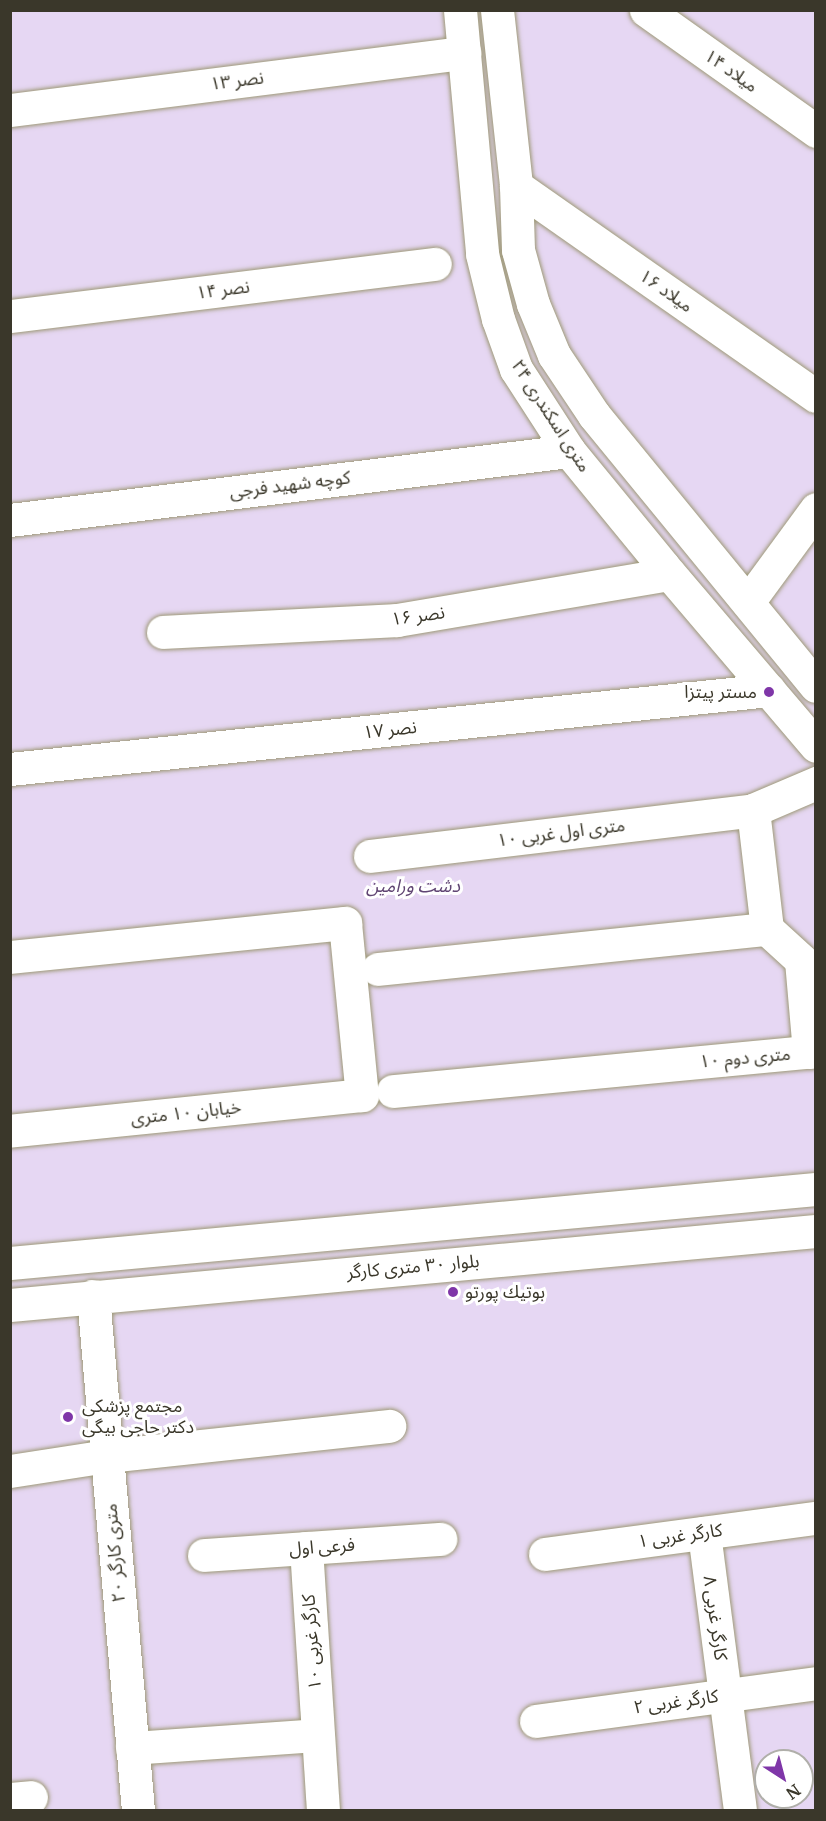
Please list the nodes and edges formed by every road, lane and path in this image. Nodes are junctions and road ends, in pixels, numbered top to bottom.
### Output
1 (460, 10) edge
2 (497, 10) edge
3 (646, 10) edge
4 (464, 53) junction
5 (10, 110) edge
6 (816, 131) edge
7 (516, 186) junction
8 (435, 264) dead end
9 (10, 316) edge
10 (816, 396) edge
11 (569, 451) junction
12 (816, 509) edge
13 (10, 520) edge
14 (696, 538) junction
15 (666, 570) junction
16 (748, 602) junction
17 (163, 632) dead end
18 (816, 686) edge
19 (769, 690) junction
20 (816, 746) edge
21 (10, 769) edge
22 (816, 783) edge
23 (753, 810) junction
24 (369, 855) dead end
25 (767, 929) junction
26 (10, 957) edge
27 (378, 969) dead end
28 (377, 1093) junction
29 (10, 1131) edge
30 (816, 1189) edge
31 (816, 1231) edge
32 (91, 1254) junction
33 (10, 1263) edge
34 (93, 1296) junction
35 (10, 1305) edge
36 (389, 1426) dead end
37 (107, 1456) junction
38 (10, 1471) edge
39 (816, 1518) edge
40 (704, 1533) junction
41 (440, 1539) dead end
42 (306, 1548) junction
43 (545, 1554) dead end
44 (204, 1555) dead end
45 (816, 1683) edge
46 (725, 1695) junction
47 (536, 1721) dead end
48 (318, 1736) junction
49 (132, 1748) junction
50 (138, 1810) edge
51 (323, 1810) edge
52 (740, 1810) edge

1 - 4 street, ۲۴ متری اسکندری
2 - 7 street, ۲۴ متری اسکندری
3 - 6 street, میلاد ۱۴
4 - 5 street, نصر ۱۳
4 - 11 street, ۲۴ متری اسکندری
7 - 10 street, میلاد ۱۶
7 - 14 street, ۲۴ متری اسکندری
8 - 9 street, نصر ۱۴
11 - 13 street, کوچه شهید فرجی
11 - 15 street, ۲۴ متری اسکندری
12 - 16 street
14 - 15 street
14 - 16 street, ۲۴ متری اسکندری
15 - 17 street, نصر ۱۶
15 - 19 street, ۲۴ متری اسکندری
16 - 18 street, ۲۴ متری اسکندری
19 - 20 street, ۲۴ متری اسکندری
19 - 21 street, نصر ۱۷
22 - 23 street
23 - 24 street, ۱۰ متری اول غربی
23 - 25 street
25 - 27 street
25 - 28 street, ۱۰ متری دوم
26 - 28 street
28 - 29 street, خیابان ۱۰ متری
30 - 32 street
31 - 34 street, بلوار ۳۰ متری کارگر
32 - 33 street
32 - 34 street, ۲۰ متری کارگر
34 - 35 street, بلوار ۳۰ متری کارگر
34 - 37 street, ۲۰ متری کارگر
36 - 37 street
37 - 38 street
37 - 49 street, ۲۰ متری کارگر
39 - 40 street, کارگر غربی ۱
40 - 43 street, کارگر غربی ۱
40 - 46 street, کارگر غربی ۸
41 - 42 street, فرعی اول
42 - 44 street, فرعی اول
42 - 48 street, کارگر غربی ۱۰
45 - 46 street, کارگر غربی ۲
46 - 47 street, کارگر غربی ۲
46 - 52 street, کارگر غربی ۸
48 - 49 street
48 - 51 street, کارگر غربی ۱۰
49 - 50 street, ۲۰ متری کارگر

